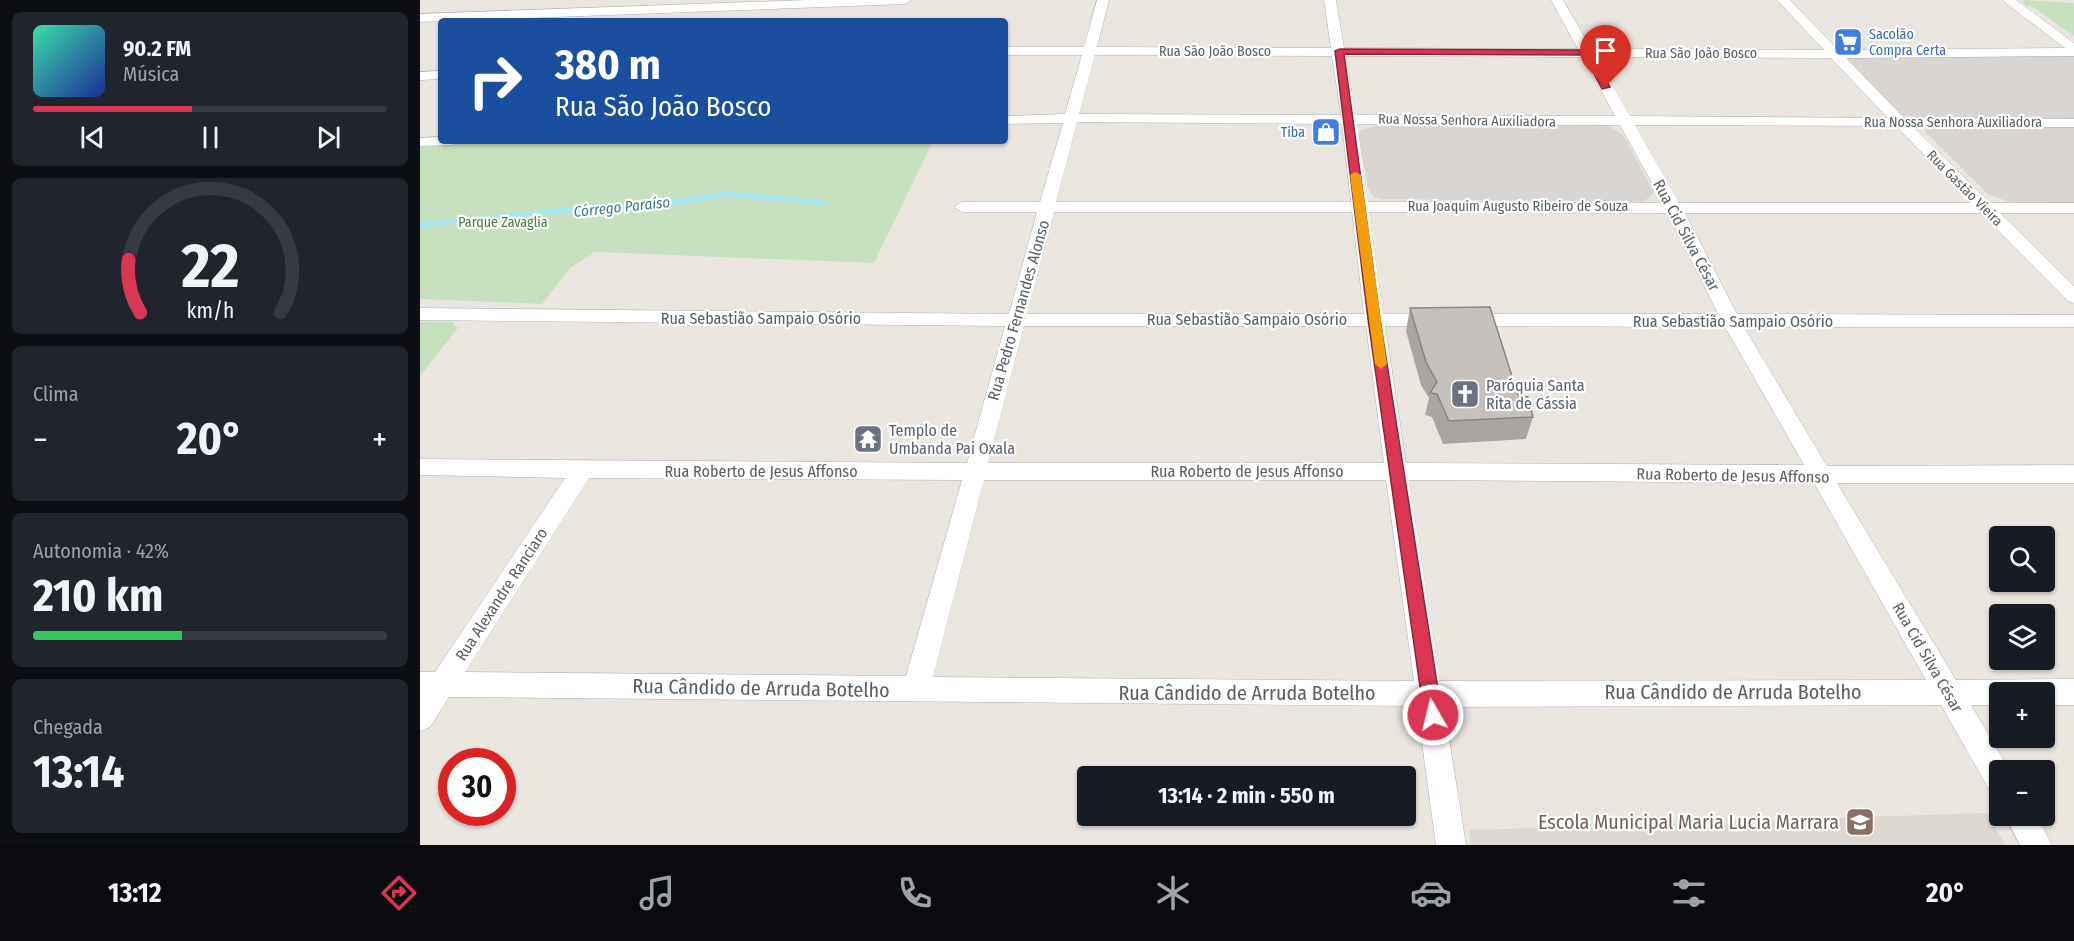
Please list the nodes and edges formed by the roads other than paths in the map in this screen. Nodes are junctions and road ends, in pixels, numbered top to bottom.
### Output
1 (905, 0) edge
2 (1103, 0) edge
3 (1330, 0) edge
4 (1557, 0) edge
5 (1782, 0) edge
6 (2008, 0) edge
7 (763, 3) edge
8 (420, 18) edge
9 (753, 18) edge
10 (1090, 50) junction
11 (1008, 51) edge
12 (1340, 51) junction
13 (2074, 51) edge
14 (1587, 52) junction
15 (1833, 54) junction
16 (438, 75) edge
17 (420, 76) edge
18 (1071, 118) junction
19 (1349, 119) junction
20 (1008, 120) edge
21 (1624, 122) junction
22 (1900, 122) junction
23 (2074, 123) edge
24 (438, 141) edge
25 (420, 142) edge
26 (1048, 206) junction
27 (1673, 206) junction
28 (962, 207) dead end
29 (1359, 207) junction
30 (1985, 207) junction
31 (2074, 208) edge
32 (2074, 297) edge
33 (420, 314) edge
34 (1374, 319) junction
35 (1014, 320) junction
36 (1731, 321) junction
37 (2074, 321) edge
38 (420, 467) edge
39 (582, 471) junction
40 (975, 471) junction
41 (1397, 471) junction
42 (2074, 474) edge
43 (1823, 476) junction
44 (431, 684) edge
45 (916, 690) junction
46 (1948, 692) junction
47 (2074, 692) edge
48 (1430, 694) junction
49 (420, 718) edge
50 (1989, 762) edge
51 (2026, 826) edge
52 (1451, 845) edge
53 (2037, 845) edge

1 - 7 street
2 - 10 street, Rua Pedro Fernandes Alonso
3 - 12 street
4 - 14 street, Rua Cid Silva César
5 - 15 street, Rua Gastão Vieira
6 - 13 street
7 - 8 street
7 - 9 street
10 - 11 street, Rua São João Bosco
10 - 12 street, Rua São João Bosco
10 - 18 street, Rua Pedro Fernandes Alonso
12 - 14 street, Rua São João Bosco
12 - 19 street
13 - 15 street, Rua São João Bosco
14 - 15 street, Rua São João Bosco
14 - 21 street, Rua Cid Silva César
15 - 22 street, Rua Gastão Vieira
16 - 17 street
18 - 19 street, Rua Nossa Senhora Auxiliadora
18 - 20 street, Rua Nossa Senhora Auxiliadora
18 - 26 street, Rua Pedro Fernandes Alonso
19 - 21 street, Rua Nossa Senhora Auxiliadora
19 - 29 street
21 - 22 street, Rua Nossa Senhora Auxiliadora
21 - 27 street, Rua Cid Silva César
22 - 23 street, Rua Nossa Senhora Auxiliadora
22 - 30 street, Rua Gastão Vieira
24 - 25 street
26 - 28 street, Rua Joaquim Augusto Ribeiro de Souza
26 - 29 street, Rua Joaquim Augusto Ribeiro de Souza
26 - 35 street, Rua Pedro Fernandes Alonso
27 - 29 street, Rua Joaquim Augusto Ribeiro de Souza
27 - 30 street, Rua Joaquim Augusto Ribeiro de Souza
27 - 36 street, Rua Cid Silva César
29 - 34 street
30 - 31 street, Rua Joaquim Augusto Ribeiro de Souza
30 - 32 street, Rua Gastão Vieira
33 - 35 street, Rua Sebastião Sampaio Osório
34 - 35 street, Rua Sebastião Sampaio Osório
34 - 36 street, Rua Sebastião Sampaio Osório
34 - 41 street
35 - 40 street, Rua Pedro Fernandes Alonso
36 - 37 street, Rua Sebastião Sampaio Osório
36 - 43 street, Rua Cid Silva César
38 - 39 street, Rua Roberto de Jesus Affonso
39 - 40 street, Rua Roberto de Jesus Affonso
39 - 44 street, Rua Alexandre Ranciaro
40 - 41 street, Rua Roberto de Jesus Affonso
40 - 45 street, Rua Pedro Fernandes Alonso
41 - 43 street, Rua Roberto de Jesus Affonso
41 - 48 street
42 - 43 street, Rua Roberto de Jesus Affonso
43 - 46 street, Rua Cid Silva César
44 - 45 street, Rua Cândido de Arruda Botelho
44 - 49 street, Rua Alexandre Ranciaro
45 - 48 street, Rua Cândido de Arruda Botelho
46 - 47 street, Rua Cândido de Arruda Botelho
46 - 48 street, Rua Cândido de Arruda Botelho
46 - 50 street, Rua Cid Silva César
48 - 52 street
51 - 53 street

